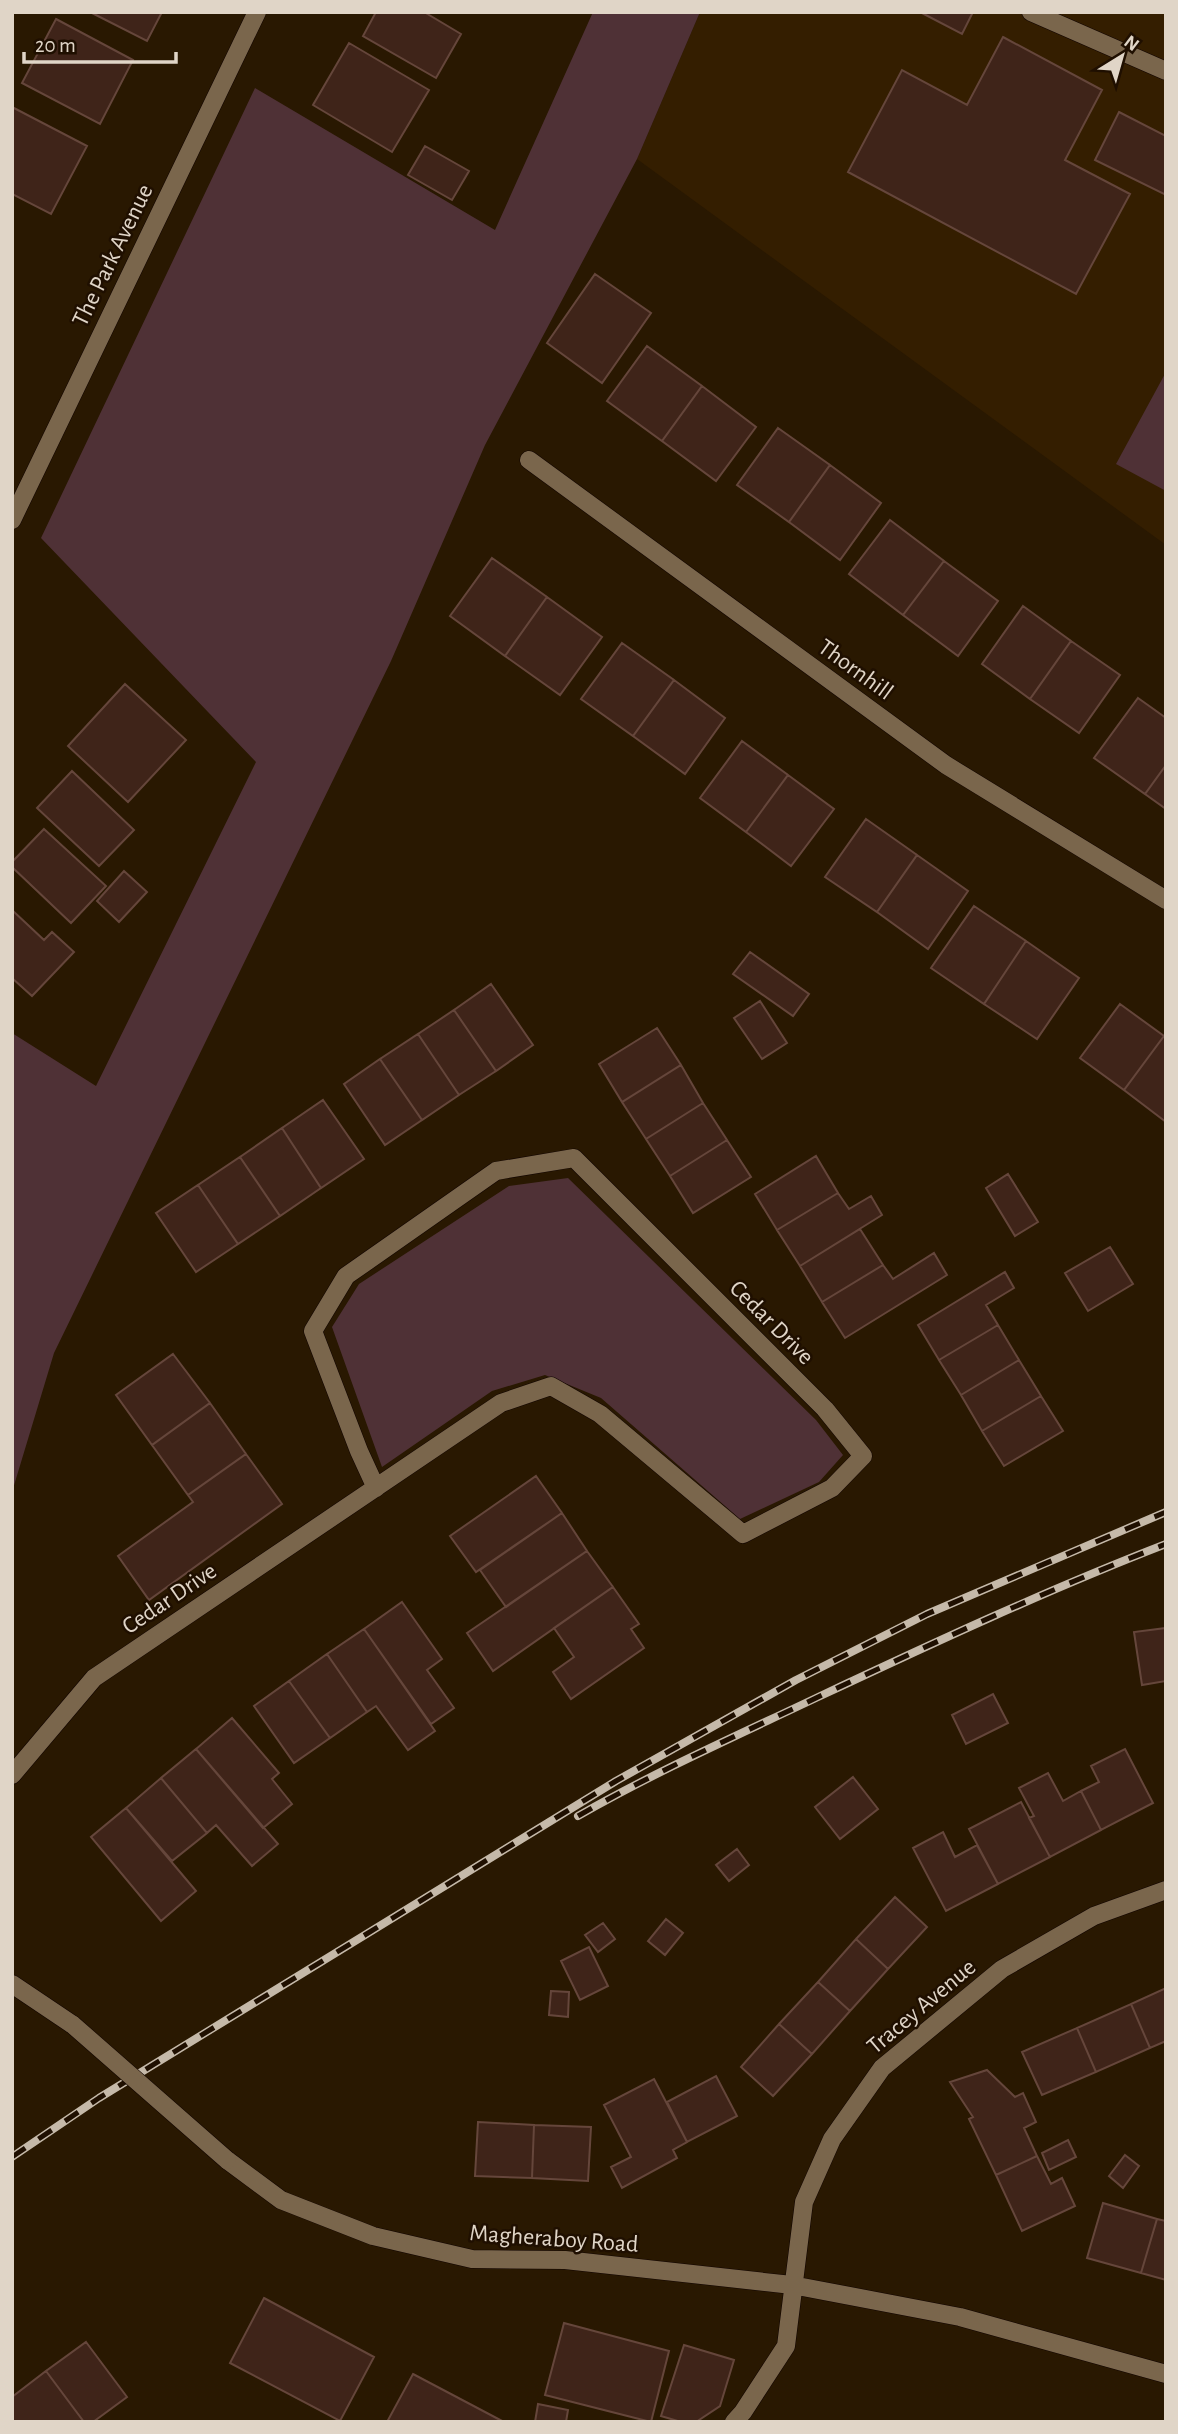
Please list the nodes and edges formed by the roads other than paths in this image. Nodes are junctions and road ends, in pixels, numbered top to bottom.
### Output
1 (257, 12) edge
2 (1031, 12) edge
3 (1166, 71) edge
4 (528, 460) dead end
5 (12, 520) edge
6 (1166, 900) edge
7 (376, 1488) junction
8 (12, 1775) edge
9 (1166, 1890) edge
10 (12, 1984) edge
11 (792, 2285) junction
12 (1166, 2374) edge
13 (734, 2422) edge

1 - 5 street, The Park Avenue
2 - 3 street
4 - 6 street, Thornhill
7 - 7 street, Cedar Drive
7 - 8 street, Cedar Drive
9 - 11 street, Tracey Avenue
10 - 11 street, Magheraboy Road, bridge
11 - 12 street, Magheraboy Road
11 - 13 street, Tracey Avenue

